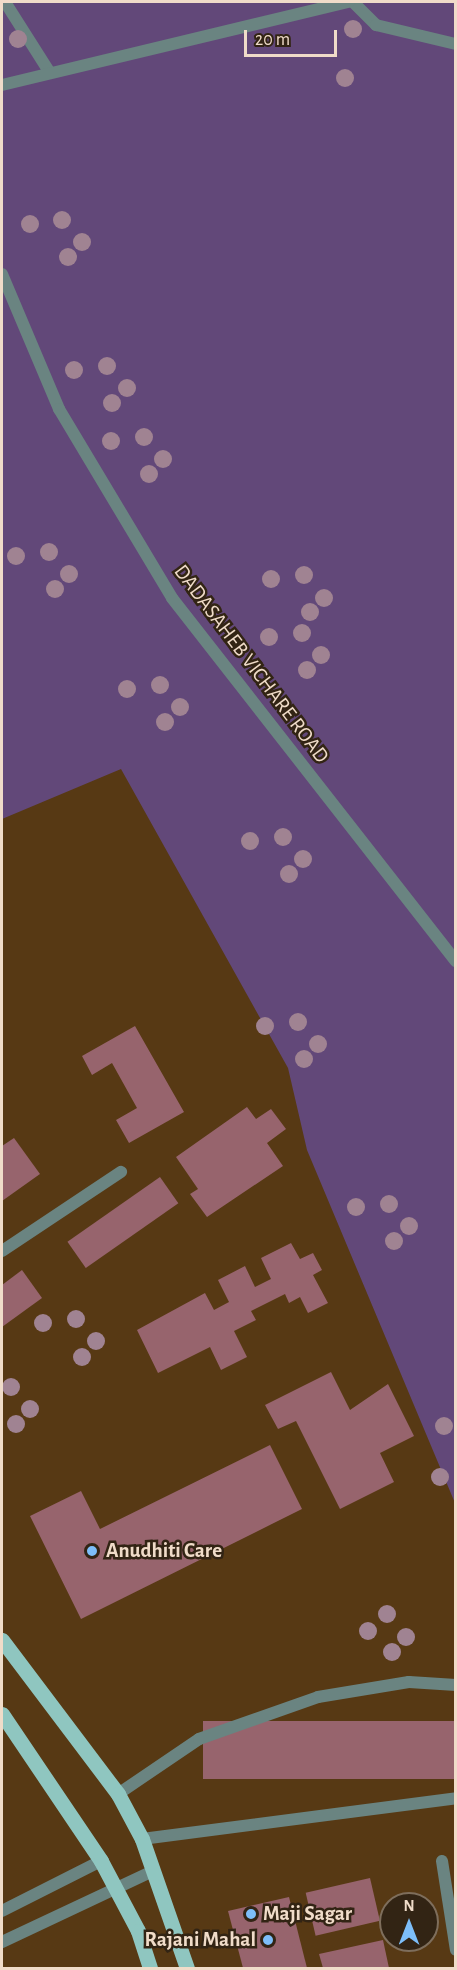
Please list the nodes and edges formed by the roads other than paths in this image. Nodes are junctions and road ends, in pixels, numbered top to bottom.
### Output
1 (5, 2) edge
2 (351, 2) edge
3 (456, 44) edge
4 (50, 73) junction
5 (2, 85) edge
6 (2, 274) edge
7 (456, 961) edge
8 (121, 1172) dead end
9 (2, 1251) edge
10 (2, 1640) edge
11 (456, 1685) edge
12 (2, 1714) edge
13 (118, 1794) junction
14 (456, 1798) edge
15 (142, 1839) junction
16 (101, 1861) junction
17 (442, 1861) dead end
18 (153, 1871) junction
19 (116, 1887) junction
20 (2, 1911) edge
21 (2, 1942) edge
22 (456, 1950) edge
23 (150, 1968) edge
24 (187, 1968) edge

1 - 4 street
2 - 3 street
2 - 4 street
4 - 5 street
6 - 7 street, DADASAHEB VICHARE ROAD
8 - 9 street
10 - 13 main road
11 - 13 street
12 - 16 main road
13 - 15 main road
14 - 15 street
15 - 18 main road
16 - 19 main road
16 - 20 street
17 - 22 street
18 - 19 street
18 - 24 main road
19 - 21 street
19 - 23 main road

